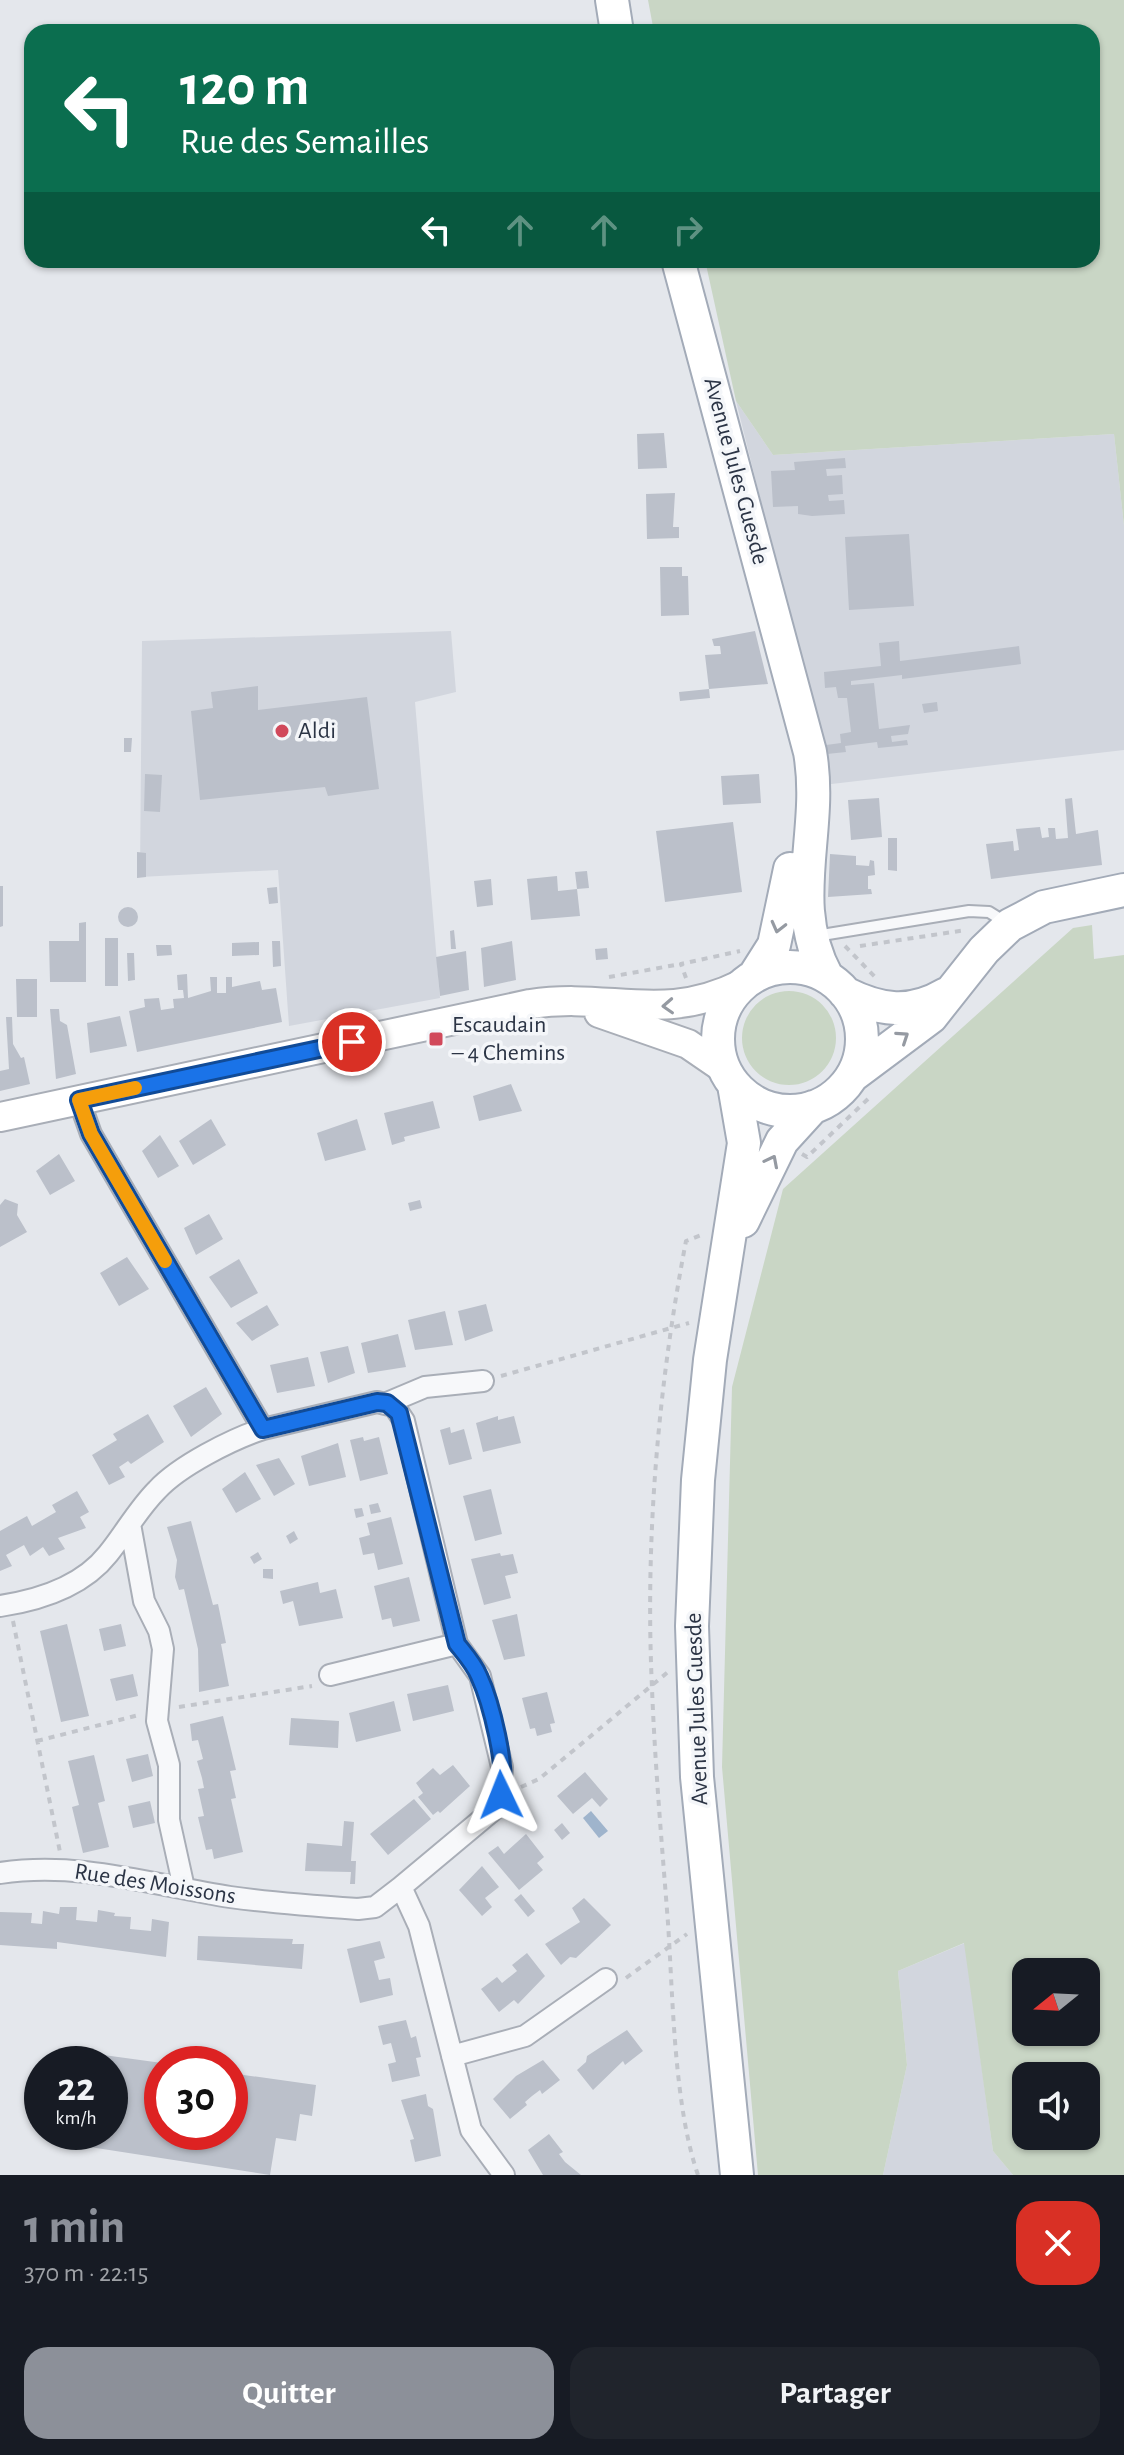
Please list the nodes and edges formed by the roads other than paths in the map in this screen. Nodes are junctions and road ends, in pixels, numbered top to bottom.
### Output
1 (612, 0) edge
2 (631, 0) edge
3 (616, 24) edge
4 (634, 24) edge
5 (680, 268) edge
6 (792, 682) junction
7 (1124, 890) edge
8 (1010, 925) junction
9 (828, 934) road end
10 (748, 980) junction
11 (836, 985) junction
12 (949, 992) junction
13 (560, 1001) junction
14 (729, 1076) junction
15 (862, 1086) junction
16 (79, 1100) junction
17 (813, 1107) junction
18 (0, 1117) edge
19 (727, 1256) junction
20 (483, 1381) road end
21 (387, 1403) junction
22 (263, 1429) junction
23 (130, 1524) junction
24 (5, 1605) edge
25 (457, 1644) junction
26 (330, 1675) road end
27 (0, 1873) edge
28 (401, 1887) junction
29 (184, 1888) junction
30 (606, 1979) road end
31 (452, 2056) junction
32 (735, 2171) edge
33 (504, 2175) edge

1 - 3 main road
2 - 4 main road
5 - 6 main road, Avenue Jules Guesde
6 -> 10 main road, Avenue Jules Guesde
6 - 11 main road, Avenue Jules Guesde
7 - 8 main road
8 - 9 lane
8 - 12 main road
10 - 11 main road
10 -> 13 street
10 - 14 main road
11 - 12 main road
11 - 15 main road
15 -> 12 main road
13 - 14 street
13 - 16 street
14 - 17 main road
14 - 19 main road, Avenue Jules Guesde
15 - 17 main road
16 - 18 street
16 - 22 street
19 -> 17 main road, Avenue Jules Guesde
19 - 32 main road, Avenue Jules Guesde
20 - 21 street
21 - 22 street
21 - 25 street
22 - 23 street
23 - 24 street
23 - 29 street
25 - 26 street
25 - 28 street, Rue des Moissons
27 - 29 street, Rue des Moissons
28 - 29 street, Rue des Moissons
28 - 31 street
30 - 31 street
31 - 33 street

